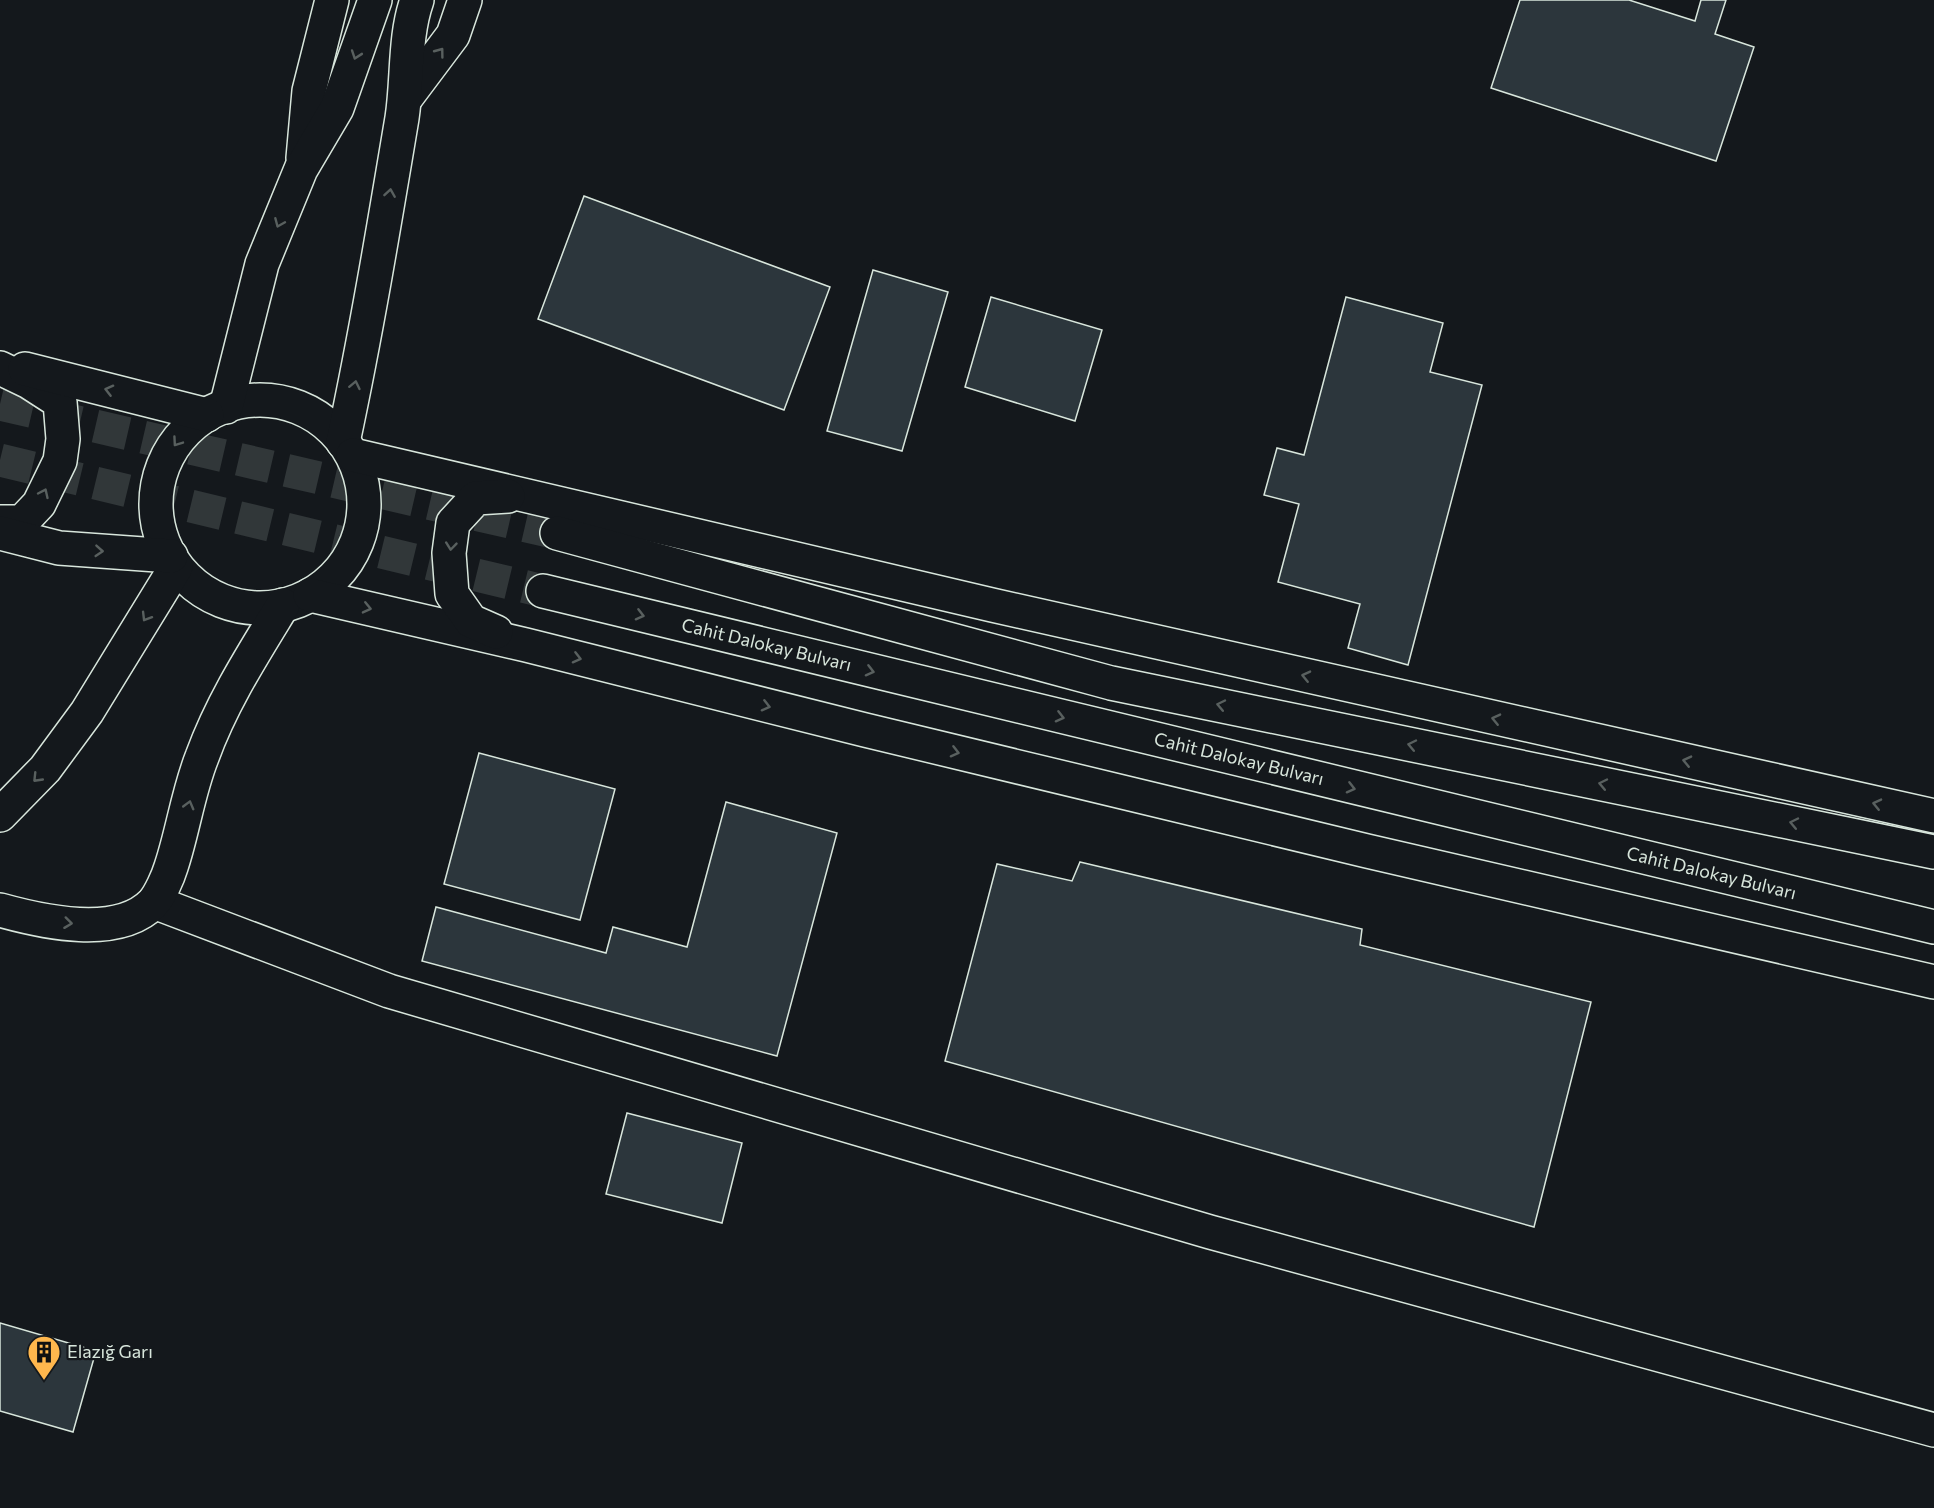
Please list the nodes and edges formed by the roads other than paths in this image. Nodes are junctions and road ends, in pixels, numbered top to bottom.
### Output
1 (332, 0) edge
2 (375, 0) edge
3 (417, 0) edge
4 (465, 0) edge
5 (405, 99) junction
6 (302, 169) junction
7 (0, 363) edge
8 (0, 368) edge
9 (216, 411) junction
10 (348, 449) junction
11 (519, 495) junction
12 (0, 522) edge
13 (0, 533) edge
14 (557, 533) tunnel mouth
15 (174, 561) junction
16 (543, 591) tunnel mouth
17 (297, 600) junction
18 (526, 645) junction
19 (0, 815) edge
20 (1934, 816) edge
21 (1934, 852) edge
22 (153, 902) junction
23 (0, 910) edge
24 (1934, 927) edge
25 (1934, 982) edge
26 (1934, 1430) edge

1 - 6 main road
2 -> 6 main road
3 - 5 main road
5 -> 4 main road
10 -> 5 main road
6 -> 9 main road
9 -> 7 main road
12 -> 8 main road
9 - 10 main road
9 -> 15 main road
10 - 11 main road
10 - 17 main road
11 -> 18 main road
20 -> 11 main road
13 -> 15 main road
21 -> 14 main road
15 - 17 main road
15 -> 19 main road
16 -> 24 main road, Cahit Dalokay Bulvarı
17 -> 18 main road
22 -> 17 main road
18 -> 25 main road
23 -> 22 main road
22 - 26 main road

